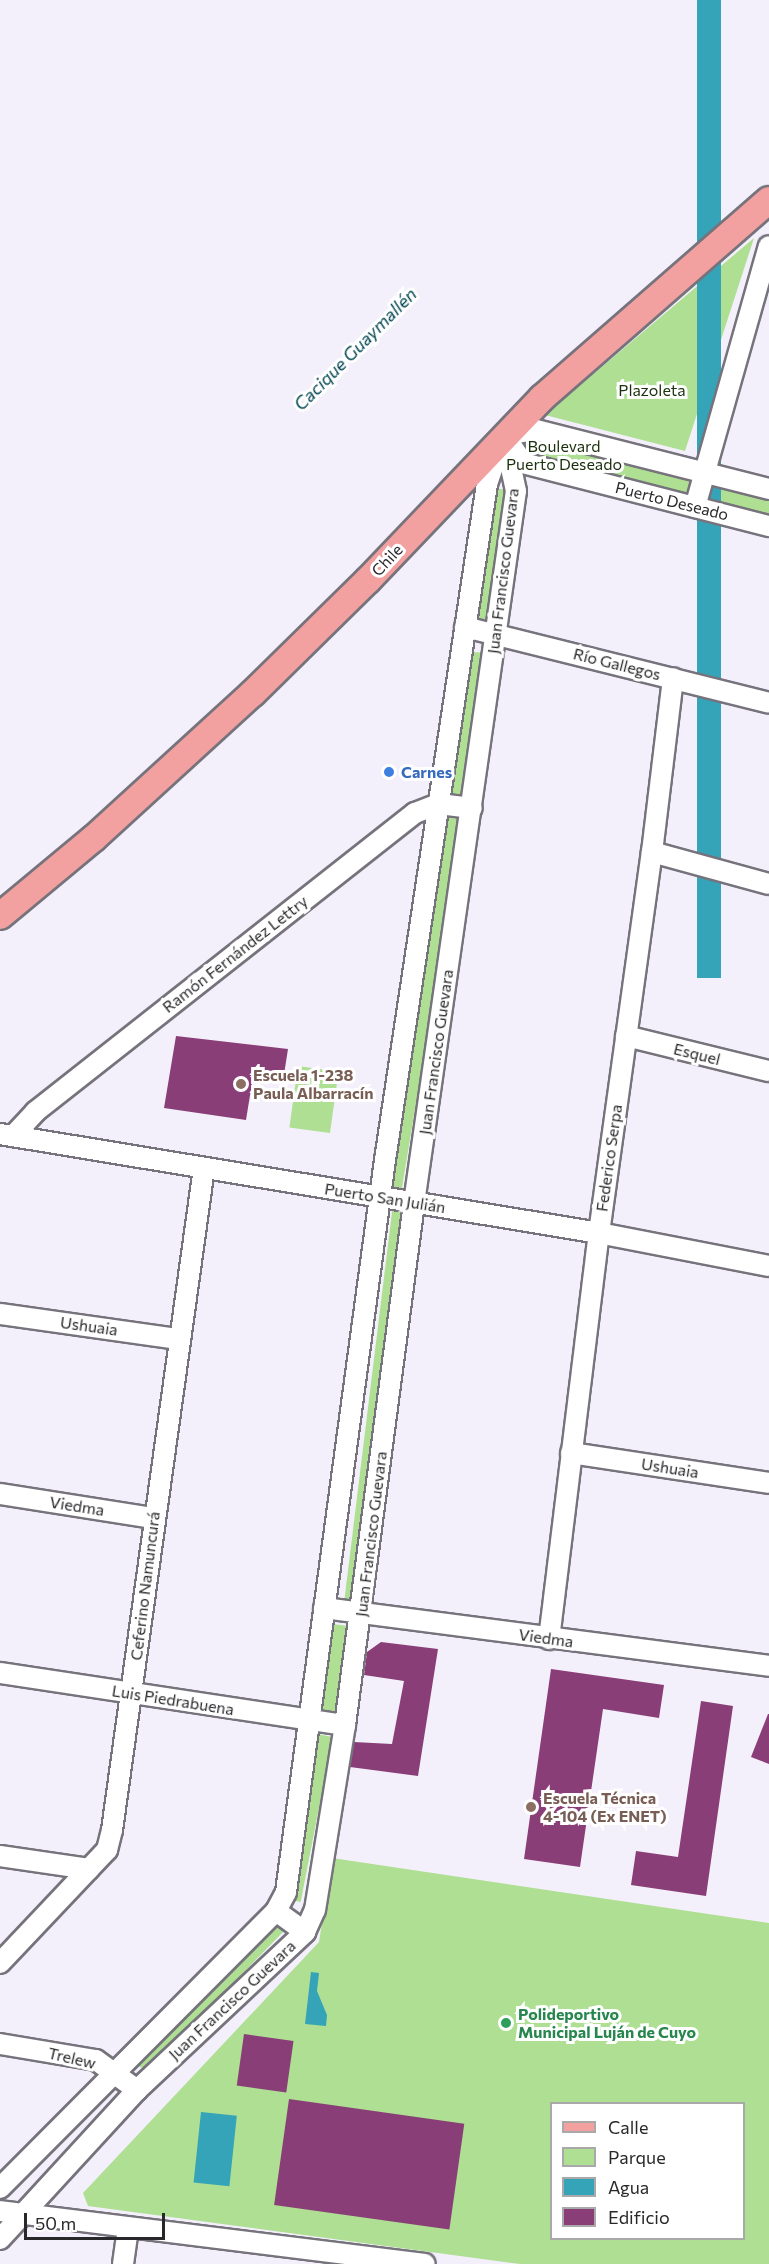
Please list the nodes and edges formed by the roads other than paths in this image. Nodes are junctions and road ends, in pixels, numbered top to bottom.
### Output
1 (769, 200) edge
2 (769, 246) edge
3 (504, 435) junction
4 (705, 473) junction
5 (769, 489) edge
6 (695, 507) junction
7 (769, 526) edge
8 (465, 627) junction
9 (496, 633) junction
10 (673, 678) junction
11 (769, 704) edge
12 (439, 804) junction
13 (472, 808) junction
14 (652, 852) junction
15 (769, 884) edge
16 (0, 916) edge
17 (626, 1036) junction
18 (769, 1071) edge
19 (6, 1135) edge
20 (204, 1168) junction
21 (381, 1197) junction
22 (414, 1203) junction
23 (598, 1233) junction
24 (769, 1266) edge
25 (0, 1314) edge
26 (178, 1339) junction
27 (571, 1454) junction
28 (769, 1484) edge
29 (0, 1494) edge
30 (153, 1518) junction
31 (324, 1608) junction
32 (361, 1612) junction
33 (549, 1639) junction
34 (769, 1666) edge
35 (0, 1673) edge
36 (132, 1693) junction
37 (310, 1721) junction
38 (345, 1725) junction
39 (0, 1856) edge
40 (89, 1869) junction
41 (276, 1911) junction
42 (305, 1932) junction
43 (0, 1963) edge
44 (0, 2044) edge
45 (114, 2072) junction
46 (137, 2090) junction
47 (0, 2188) edge
48 (0, 2211) edge
49 (26, 2214) junction
50 (128, 2227) junction
51 (0, 2239) edge
52 (298, 2256) edge
53 (123, 2264) edge
54 (425, 2264) edge

1 - 3 main road, Chile
2 - 4 street
3 - 4 street
3 - 6 street, Puerto Deseado
3 - 8 street, Juan Francisco Guevara
3 - 9 street, Juan Francisco Guevara
3 - 16 main road, Chile
4 - 5 street
4 - 6 street
6 - 7 street, Puerto Deseado
8 - 9 street, Río Gallegos
8 - 12 street, Juan Francisco Guevara
9 - 10 street, Río Gallegos
9 - 13 street, Juan Francisco Guevara
10 - 11 street, Río Gallegos
10 - 14 street, Federico Serpa
12 - 13 street
12 - 19 street, Ramón Fernández Lettry
12 - 21 street, Juan Francisco Guevara
13 - 22 street, Juan Francisco Guevara
14 - 15 street
14 - 17 street, Federico Serpa
17 - 18 street, Esquel
17 - 23 street, Federico Serpa
19 - 20 street, Puerto San Julián
20 - 21 street, Puerto San Julián
20 - 26 street, Ceferino Namuncurá
21 - 22 street, Puerto San Julián
21 - 31 street, Juan Francisco Guevara
22 - 23 street, Puerto San Julián
22 - 32 street, Juan Francisco Guevara
23 - 24 street, Puerto San Julián
23 - 27 street, Federico Serpa
25 - 26 street, Ushuaia
26 - 30 street, Ceferino Namuncurá
27 - 28 street, Ushuaia
27 - 33 street, Federico Serpa
29 - 30 street, Viedma
30 - 36 street, Ceferino Namuncurá
31 - 32 street, Viedma
31 - 37 street, Juan Francisco Guevara
32 - 33 street, Viedma
32 - 38 street, Juan Francisco Guevara
33 - 34 street, Viedma
35 - 36 street, Luis Piedrabuena
36 - 37 street, Luis Piedrabuena
36 - 40 street, Ceferino Namuncurá
37 - 38 street, Luis Piedrabuena
37 - 41 street, Juan Francisco Guevara
38 - 42 street, Juan Francisco Guevara
39 - 40 street
40 - 43 street, Ceferino Namuncurá
41 - 42 street
41 - 45 street, Juan Francisco Guevara
42 - 46 street, Juan Francisco Guevara
44 - 45 street, Trelew
45 - 46 street, Trelew
45 - 47 street, Juan Francisco Guevara
46 - 49 street, Juan Francisco Guevara
48 - 49 street
49 - 50 street
49 - 51 street, Juan Francisco Guevara
50 - 52 street
50 - 53 street
52 - 54 street

